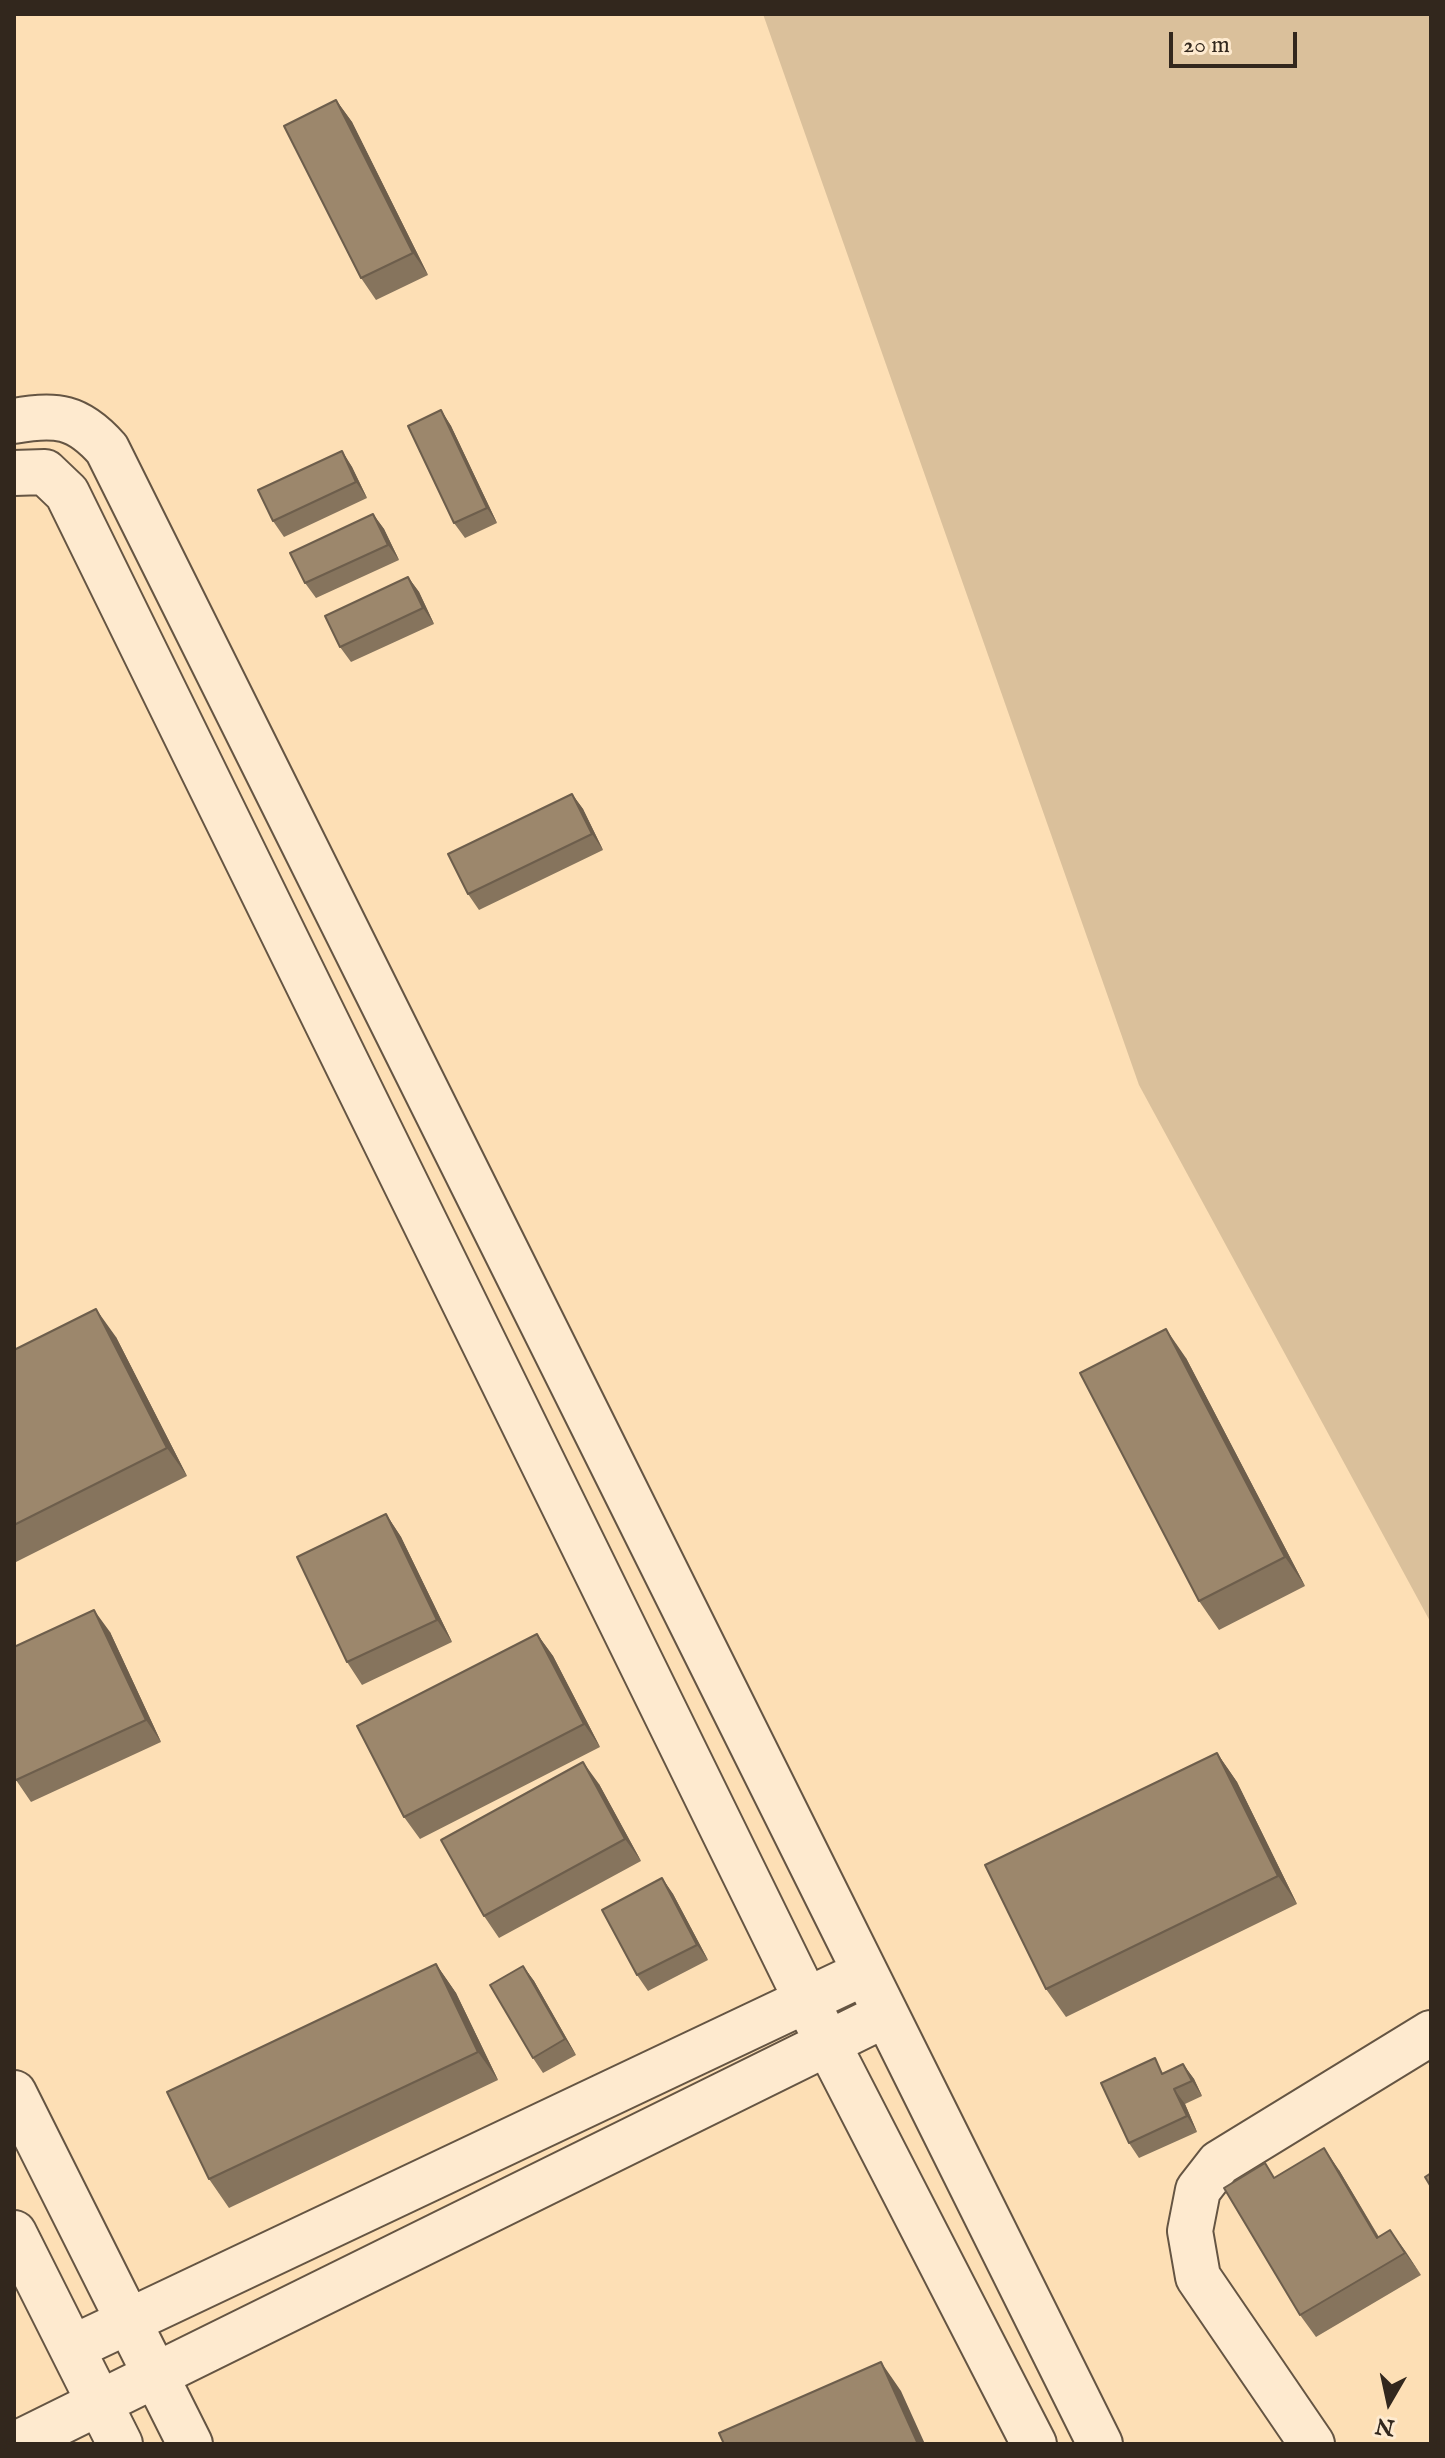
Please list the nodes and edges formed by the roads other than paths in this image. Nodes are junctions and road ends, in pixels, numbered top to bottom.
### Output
1 (67, 419) junction
2 (14, 421) edge
3 (29, 473) edge
4 (864, 1973) junction
5 (806, 1999) junction
6 (885, 2015) junction
7 (1431, 2033) edge
8 (827, 2042) junction
9 (14, 2093) edge
10 (14, 2233) edge
11 (129, 2321) junction
12 (72, 2348) junction
13 (154, 2373) junction
14 (99, 2401) junction
15 (16, 2444) edge
16 (120, 2444) edge
17 (190, 2444) edge
18 (1034, 2444) edge
19 (1100, 2444) edge
20 (1312, 2444) edge

1 - 2 street
1 - 3 street
1 - 4 street
3 - 5 street
4 - 5 street
4 - 6 street
5 - 8 street
5 - 11 street
6 - 8 street
6 - 19 street
7 - 20 street
8 - 13 street
8 - 18 street
9 - 11 street
10 - 12 street
11 - 12 street
11 - 13 street
12 - 14 street
13 - 14 street
13 - 17 street
14 - 15 street
14 - 16 street

